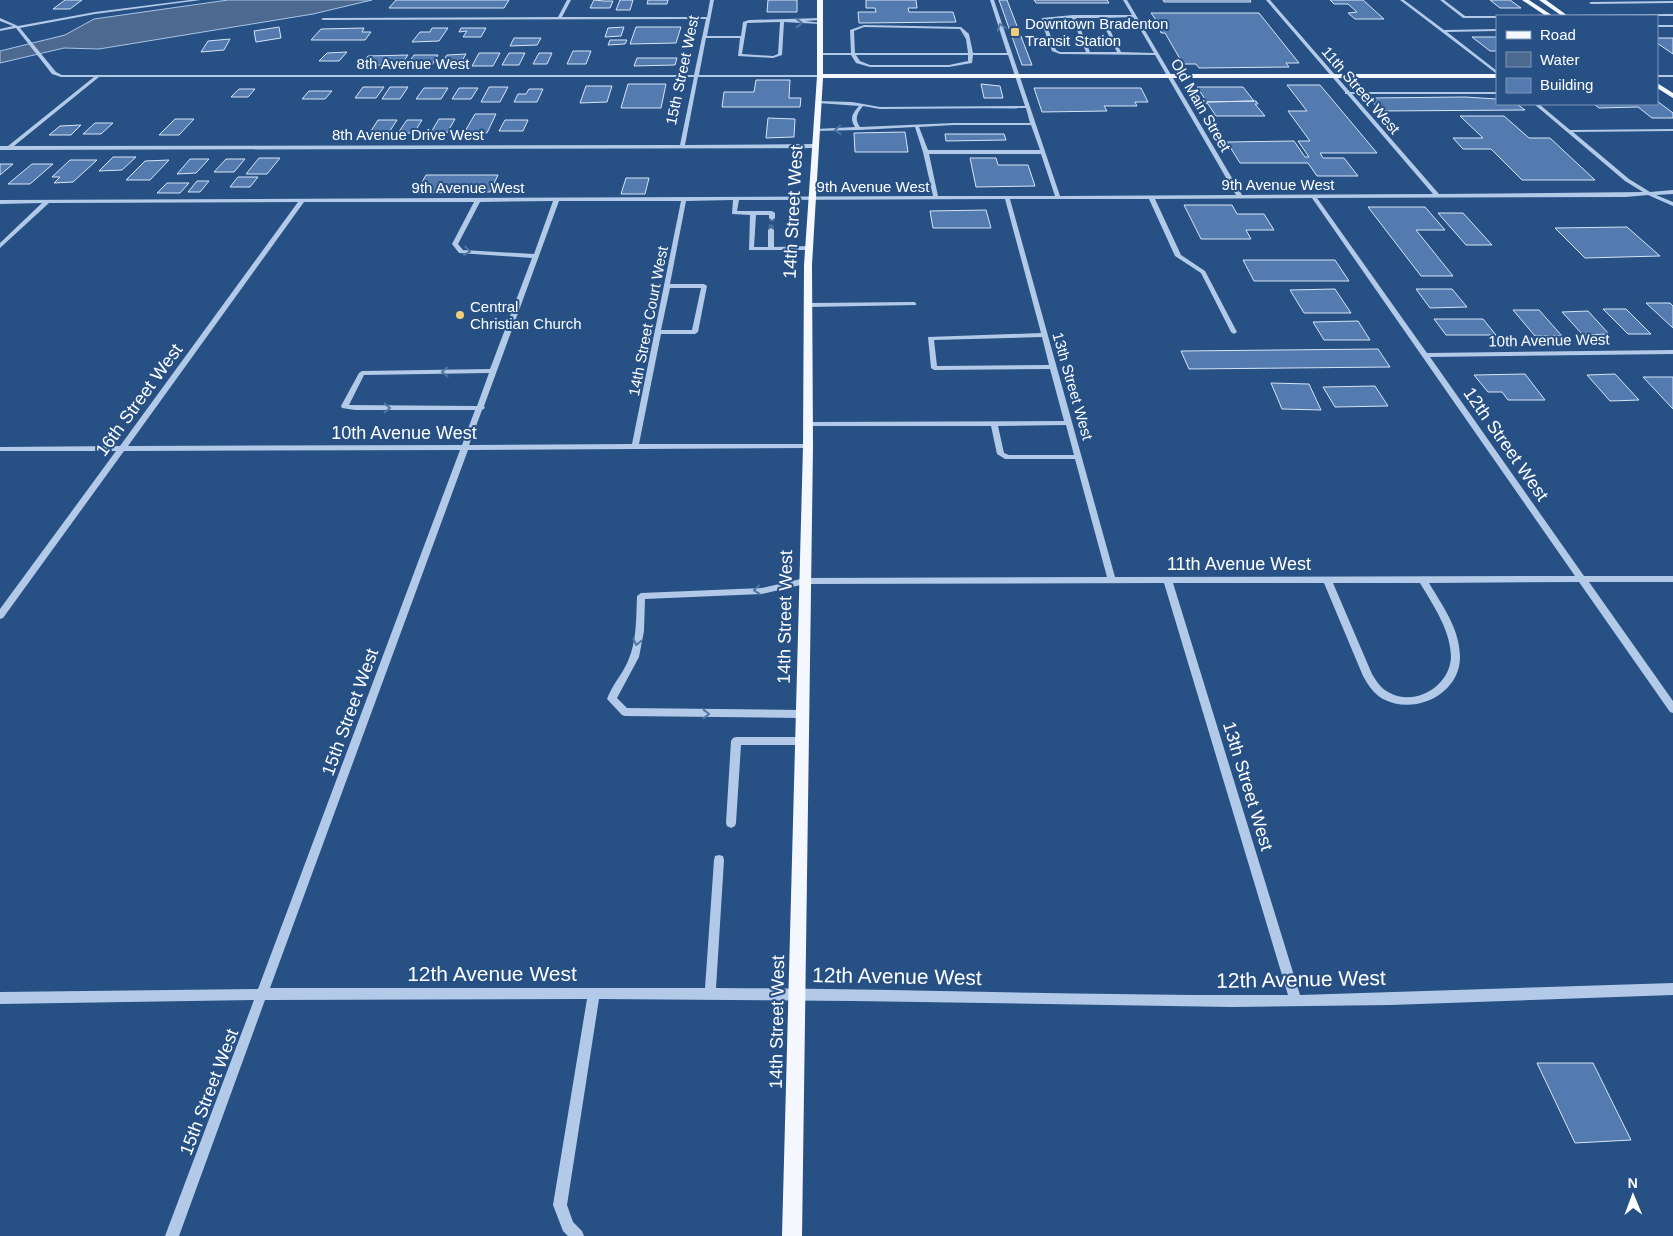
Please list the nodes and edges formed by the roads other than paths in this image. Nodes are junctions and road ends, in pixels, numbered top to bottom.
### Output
1 (199, 0) edge
2 (569, 0) edge
3 (712, 0) edge
4 (820, 0) edge
5 (992, 0) edge
6 (1125, 0) edge
7 (1268, 0) edge
8 (1402, 0) edge
9 (1442, 0) edge
10 (1525, 0) edge
11 (1542, 0) edge
12 (1651, 2) junction
13 (1673, 2) edge
14 (1592, 3) dead end
15 (1658, 7) dead end
16 (1665, 11) dead end
17 (1548, 15) edge
18 (1563, 15) edge
19 (1658, 15) edge
20 (1673, 15) edge
21 (1073, 16) junction
22 (1101, 16) junction
23 (1134, 16) junction
24 (1496, 17) edge
25 (560, 18) junction
26 (709, 18) junction
27 (0, 19) edge
28 (323, 19) dead end
29 (782, 21) junction
30 (820, 21) junction
31 (16, 26) junction
32 (1658, 26) edge
33 (1673, 26) edge
34 (0, 30) edge
35 (1496, 30) edge
36 (1444, 31) junction
37 (705, 37) junction
38 (743, 37) junction
39 (819, 54) junction
40 (853, 54) junction
41 (972, 54) junction
42 (1009, 54) junction
43 (1089, 54) junction
44 (1120, 54) junction
45 (1157, 54) junction
46 (1496, 73) edge
47 (1496, 74) edge
48 (697, 75) junction
49 (820, 76) junction
50 (1016, 76) junction
51 (1169, 76) junction
52 (1332, 76) junction
53 (1658, 76) edge
54 (1673, 76) edge
55 (97, 77) junction
56 (1658, 86) edge
57 (1348, 93) junction
58 (1496, 93) edge
59 (1673, 96) edge
60 (818, 102) junction
61 (862, 105) junction
62 (1537, 105) edge
63 (1027, 107) junction
64 (1032, 124) junction
65 (917, 127) junction
66 (859, 129) junction
67 (816, 130) junction
68 (1673, 130) edge
69 (1569, 131) junction
70 (682, 146) junction
71 (815, 146) junction
72 (0, 148) edge
73 (9, 148) junction
74 (926, 152) junction
75 (1042, 152) junction
76 (1627, 180) joint
77 (1673, 192) edge
78 (1648, 193) junction
79 (1437, 195) junction
80 (1626, 195) junction
81 (1314, 196) junction
82 (1151, 197) junction
83 (1240, 197) junction
84 (936, 198) junction
85 (1008, 198) junction
86 (1058, 198) junction
87 (557, 199) junction
88 (684, 199) junction
89 (736, 199) junction
90 (812, 199) junction
91 (478, 200) junction
92 (302, 201) junction
93 (0, 202) edge
94 (47, 202) junction
95 (1672, 202) edge
96 (754, 213) junction
97 (772, 218) dead end
98 (771, 230) tunnel mouth
99 (0, 246) edge
100 (771, 248) junction
101 (809, 248) junction
102 (536, 256) junction
103 (667, 286) junction
104 (914, 304) dead end
105 (809, 305) junction
106 (658, 332) junction
107 (1234, 332) dead end
108 (1044, 335) junction
109 (1673, 352) edge
110 (1425, 356) junction
111 (1052, 367) junction
112 (494, 371) junction
113 (481, 408) junction
114 (994, 423) junction
115 (1068, 423) junction
116 (808, 424) junction
117 (808, 446) junction
118 (636, 447) junction
119 (124, 448) junction
120 (466, 448) junction
121 (0, 449) edge
122 (1077, 457) junction
123 (1673, 579) edge
124 (1327, 580) junction
125 (1423, 580) junction
126 (1583, 580) junction
127 (805, 581) junction
128 (1112, 581) junction
129 (1168, 581) junction
130 (0, 616) edge
131 (1673, 709) edge
132 (802, 714) junction
133 (802, 741) junction
134 (731, 823) dead end
135 (719, 860) dead end
136 (1673, 989) edge
137 (264, 993) junction
138 (594, 993) junction
139 (710, 994) junction
140 (796, 994) junction
141 (0, 998) edge
142 (1296, 1001) junction
143 (172, 1236) edge
144 (577, 1236) edge
145 (792, 1236) edge

1 - 31 street
2 - 25 street
3 - 26 street, 15th Street West
4 - 30 main road, 14th Street West
42 -> 5 street
6 - 23 street, Old Main Street
7 - 52 street, 11th Street West
8 - 36 street
9 - 24 street
10 - 17 main road
11 - 18 main road
12 - 13 street
12 - 14 street
12 - 15 street
16 - 20 street
19 - 20 street
21 - 22 street
21 - 43 street
21 - 43 street
22 - 23 street
22 - 44 street
23 - 45 street, Old Main Street
25 - 26 street
25 - 28 street
26 - 37 street, 15th Street West
27 - 31 street
29 - 30 street
29 - 38 street
29 - 38 street
30 - 39 main road, 14th Street West
31 - 34 street
31 - 55 street, 8th Avenue West
32 - 33 street
35 - 36 street
36 - 46 street
37 - 38 street
37 - 48 street, 15th Street West
39 - 40 street
39 - 49 main road, 14th Street West
40 - 41 street
40 - 41 street
40 - 41 street
41 - 42 street
42 - 50 street
43 - 44 street
44 - 45 street
45 - 51 street, Old Main Street
47 - 52 main road
48 - 49 street, 8th Avenue West
48 - 55 street, 8th Avenue West
48 - 70 street, 15th Street West
49 - 50 main road
49 - 60 main road, 14th Street West
50 - 51 main road
50 - 63 street
51 - 52 main road
51 - 83 street, Old Main Street
52 - 57 street, 11th Street West
53 - 54 street
55 - 73 street
56 - 59 main road
57 - 58 street
57 - 79 street, 11th Street West
60 - 61 street
60 - 67 main road, 14th Street West
61 - 63 street
61 - 66 street
62 - 69 street
63 - 64 street
64 - 65 street
64 - 75 street
65 - 66 street
65 - 74 street
66 -> 67 street
67 - 71 main road, 14th Street West
68 - 69 street
69 - 76 street
70 - 71 street, 8th Avenue Drive West
70 - 73 street, 8th Avenue Drive West
71 - 90 main road, 14th Street West
72 - 73 street, 8th Avenue Drive West
74 - 75 street
74 - 84 street
75 - 86 street
76 - 78 street
77 - 78 street
78 - 80 street
78 - 95 street
79 - 80 street, 9th Avenue West
79 - 81 street, 9th Avenue West
80 - 95 street, 9th Avenue West
81 - 83 street, 9th Avenue West
81 - 110 street, 12th Street West
82 - 83 street, 9th Avenue West
82 - 86 street, 9th Avenue West
82 - 107 street
84 - 85 street, 9th Avenue West
84 - 90 street, 9th Avenue West
85 - 86 street, 9th Avenue West
85 - 108 street, 13th Street West
87 - 88 street, 9th Avenue West
87 - 91 street, 9th Avenue West
87 - 102 street, 15th Street West
88 - 89 street, 9th Avenue West
88 - 103 street, 14th Street Court West
89 - 90 street, 9th Avenue West
89 - 96 street
90 - 101 main road, 14th Street West
91 - 92 street, 9th Avenue West
91 -> 102 street
92 - 94 street, 9th Avenue West
92 - 119 street, 16th Street West
93 - 94 street, 9th Avenue West
94 - 99 street
96 - 97 street
96 - 100 street
98 - 100 street
100 - 101 street
101 - 105 main road, 14th Street West
102 - 112 street, 15th Street West
103 - 106 street, 14th Street Court West
103 - 106 street
104 - 105 street
105 - 116 main road, 14th Street West
106 - 118 street, 14th Street Court West
108 - 111 street, 13th Street West
108 - 111 street
109 - 110 street, 10th Avenue West
110 - 126 street, 12th Street West
111 - 115 street, 13th Street West
112 - 113 street, 15th Street West
112 -> 113 street
113 - 120 street, 15th Street West
114 - 115 street
114 - 116 street
114 - 122 street
115 - 122 street, 13th Street West
116 - 117 main road, 14th Street West
117 - 118 street, 10th Avenue West
117 - 127 main road, 14th Street West
118 - 120 street, 10th Avenue West
119 - 120 street, 10th Avenue West
119 - 121 street, 10th Avenue West
119 - 130 street, 16th Street West
120 - 137 street, 15th Street West
122 - 128 street, 13th Street West
123 - 126 street, 11th Avenue West
124 - 125 street, 11th Avenue West
124 - 125 street
124 - 129 street, 11th Avenue West
125 - 126 street, 11th Avenue West
126 - 131 street, 12th Street West
127 - 128 street, 11th Avenue West
127 - 132 main road, 14th Street West
127 -> 132 street, 11th Avenue West
128 - 129 street, 11th Avenue West
129 - 142 street, 13th Street West
132 - 133 main road, 14th Street West
133 - 134 street
133 - 140 main road, 14th Street West
135 - 139 street
136 - 142 street, 12th Avenue West
137 - 138 street, 12th Avenue West
137 - 141 street, 12th Avenue West
137 - 143 street, 15th Street West
138 - 139 street, 12th Avenue West
138 - 144 street
139 - 140 street, 12th Avenue West
140 - 142 street, 12th Avenue West
140 - 145 main road, 14th Street West

